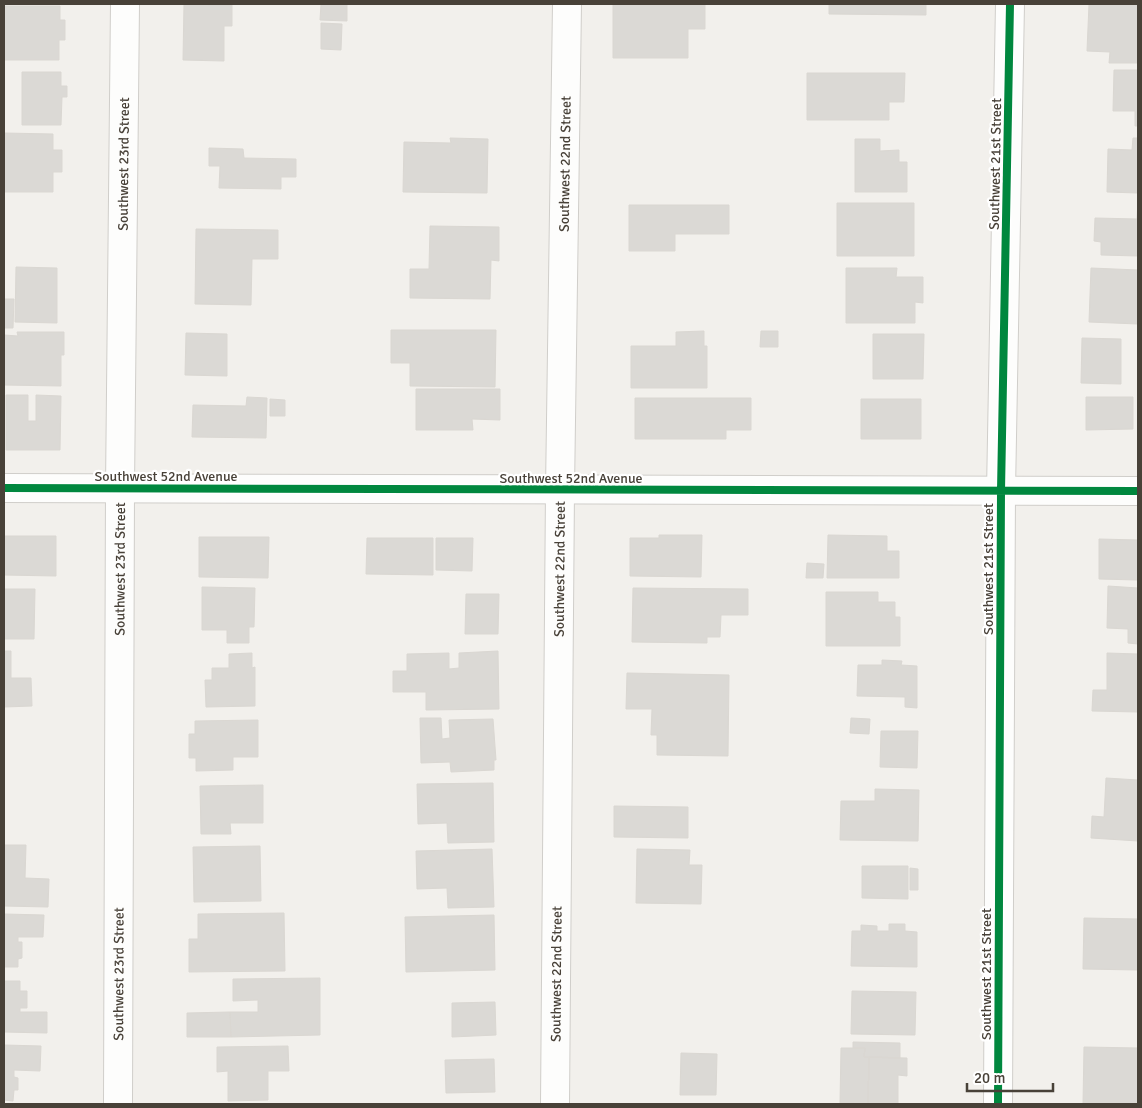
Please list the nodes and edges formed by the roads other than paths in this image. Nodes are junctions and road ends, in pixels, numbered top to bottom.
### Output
1 (125, 4) edge
2 (567, 4) edge
3 (1010, 4) edge
4 (4, 488) edge
5 (120, 488) junction
6 (560, 490) junction
7 (1002, 490) junction
8 (1138, 492) edge
9 (118, 1104) edge
10 (556, 1104) edge
11 (998, 1104) edge

1 - 5 street, Southwest 23rd Street
2 - 6 street, Southwest 22nd Street
3 - 7 street, Southwest 21st Street
4 - 5 street, Southwest 52nd Avenue
5 - 6 street, Southwest 52nd Avenue
5 - 9 street, Southwest 23rd Street
6 - 7 street, Southwest 52nd Avenue
6 - 10 street, Southwest 22nd Street
7 - 8 street, Southwest 52nd Avenue
7 - 11 street, Southwest 21st Street

